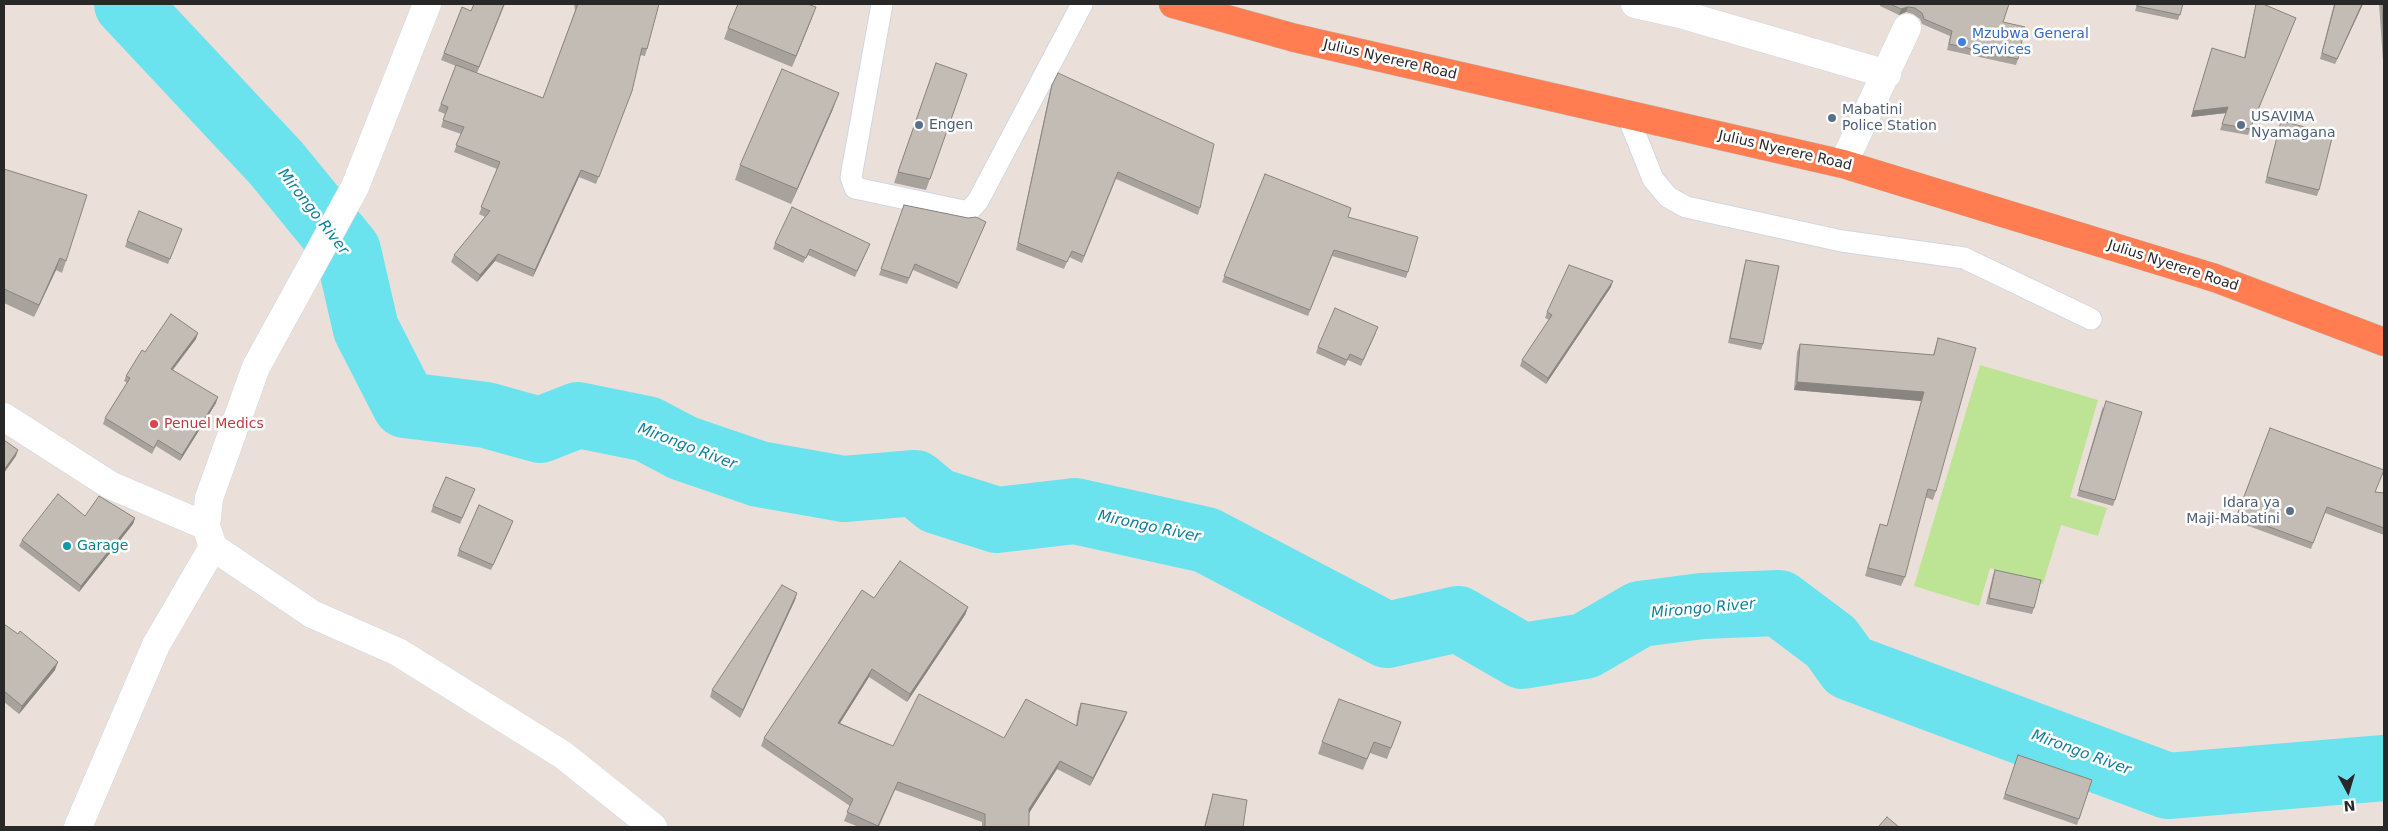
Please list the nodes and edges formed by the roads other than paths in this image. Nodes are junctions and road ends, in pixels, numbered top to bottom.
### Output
1 (427, 4) edge
2 (882, 4) edge
3 (1082, 4) edge
4 (1173, 4) edge
5 (1635, 4) edge
6 (1907, 28) dead end
7 (1887, 74) junction
8 (1627, 114) junction
9 (1843, 164) junction
10 (2090, 319) dead end
11 (2384, 342) edge
12 (4, 417) edge
13 (209, 537) junction
14 (78, 827) edge
15 (653, 827) edge

1 - 13 street
2 - 3 lane
4 - 8 highway, Julius Nyerere Road
5 - 7 street
6 - 7 street
7 - 9 street
8 - 9 highway, Julius Nyerere Road
8 - 10 lane
9 - 11 highway, Julius Nyerere Road
12 - 13 street
13 - 14 street
13 - 15 street

